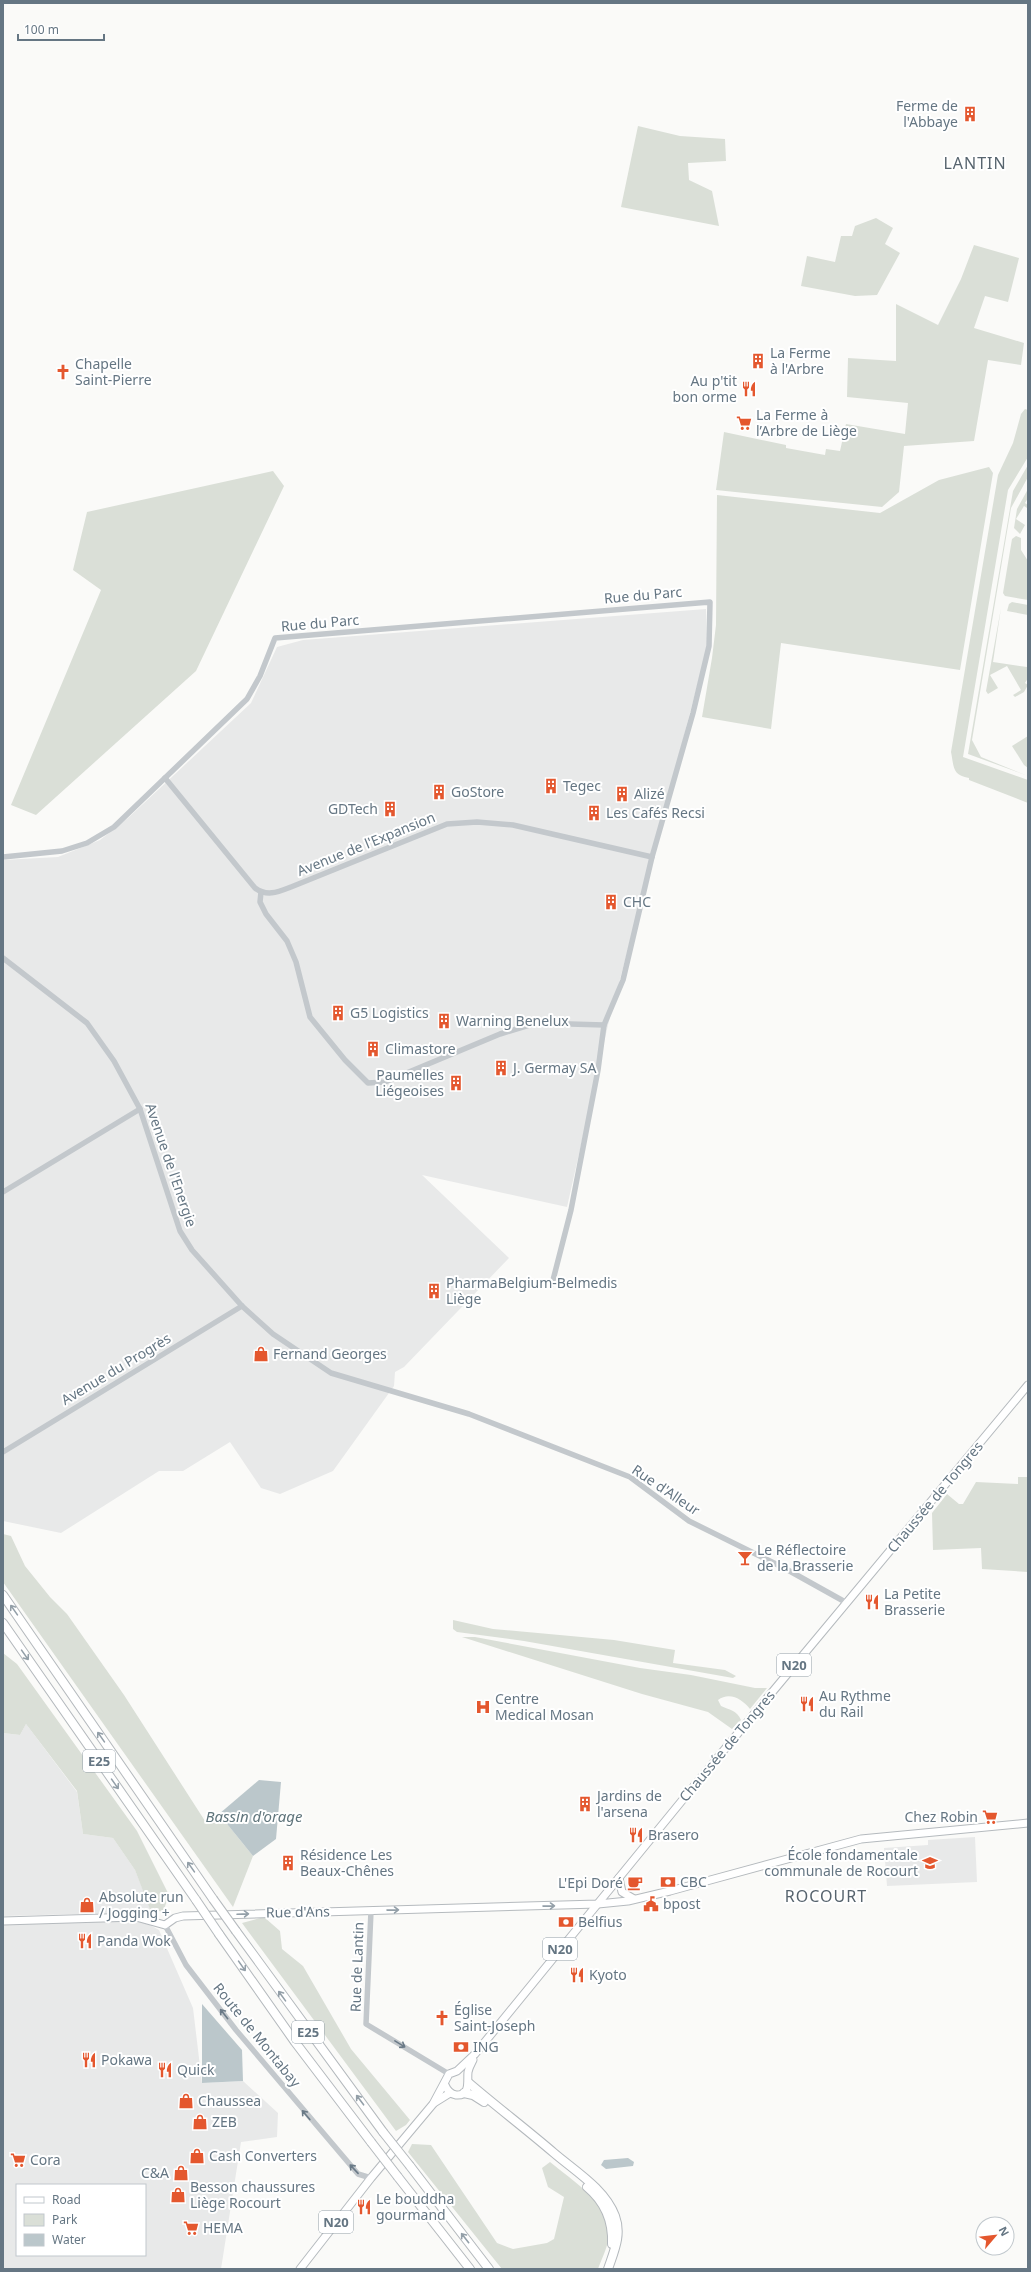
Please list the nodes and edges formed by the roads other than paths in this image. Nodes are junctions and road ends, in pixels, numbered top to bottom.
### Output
1 (165, 778) junction
2 (3, 857) edge
3 (652, 857) junction
4 (261, 892) junction
5 (3, 958) edge
6 (604, 1025) junction
7 (140, 1109) junction
8 (3, 1192) edge
9 (552, 1284) dead end
10 (242, 1306) junction
11 (1028, 1385) edge
12 (419, 1399) joint
13 (3, 1452) edge
14 (3, 1595) edge
15 (847, 1603) junction
16 (3, 1623) edge
17 (1028, 1823) edge
18 (619, 1878) junction
19 (634, 1900) junction
20 (598, 1904) junction
21 (580, 1905) junction
22 (371, 1911) junction
23 (584, 1920) junction
24 (3, 1921) edge
25 (164, 1925) junction
26 (475, 2054) junction
27 (457, 2071) junction
28 (449, 2074) junction
29 (469, 2081) junction
30 (445, 2085) junction
31 (450, 2093) junction
32 (464, 2093) junction
33 (433, 2104) junction
34 (372, 2178) junction
35 (300, 2269) edge
36 (470, 2269) edge
37 (489, 2269) edge
38 (603, 2269) edge
39 (608, 2269) edge

1 - 2 street, Rue du Parc
1 - 3 street, Rue du Parc
1 - 4 street
3 - 4 street, Avenue de l'Expansion
3 - 6 street
4 - 6 street
5 - 7 street, Avenue de l'Energie
6 - 9 street
7 - 8 street
7 - 10 street, Avenue de l'Energie
10 - 12 street, Avenue de l'Energie
10 - 13 street, Avenue du Progrès
11 - 15 main road, Chaussée de Tongres / N20
12 - 15 street, Rue d'Alleur
37 -> 14 highway, E25, bridge
15 - 18 main road, Chaussée de Tongres / N20
16 -> 36 highway, E25, bridge
17 - 19 main road, Rue d'Ans
18 - 19 main road
18 - 20 main road, Chaussée de Tongres / N20
19 - 20 main road, Rue d'Ans
20 - 21 main road, Rue d'Ans
20 - 23 main road, Chaussée de Tongres / N20
22 -> 21 main road, Rue d'Ans
21 - 23 main road
25 -> 22 main road, Rue d'Ans
22 -> 28 street, Rue de Lantin
23 - 26 main road, Chaussée de Tongres / N20
24 - 25 main road
34 -> 25 street, Route de Montabay
26 - 27 main road, Chaussée de Tongres / N20
26 - 29 main road, Chaussée de Tongres / N20
27 - 28 main road, Chaussée de Tongres / N20
27 - 29 main road
28 - 30 main road, N20
29 - 32 main road, Chaussée de Tongres / N20
29 - 39 highway
30 - 31 main road
30 - 33 main road, N20
31 - 32 main road
31 - 33 main road, N20
32 - 38 highway
33 - 34 main road, N20
34 - 35 main road, N20

